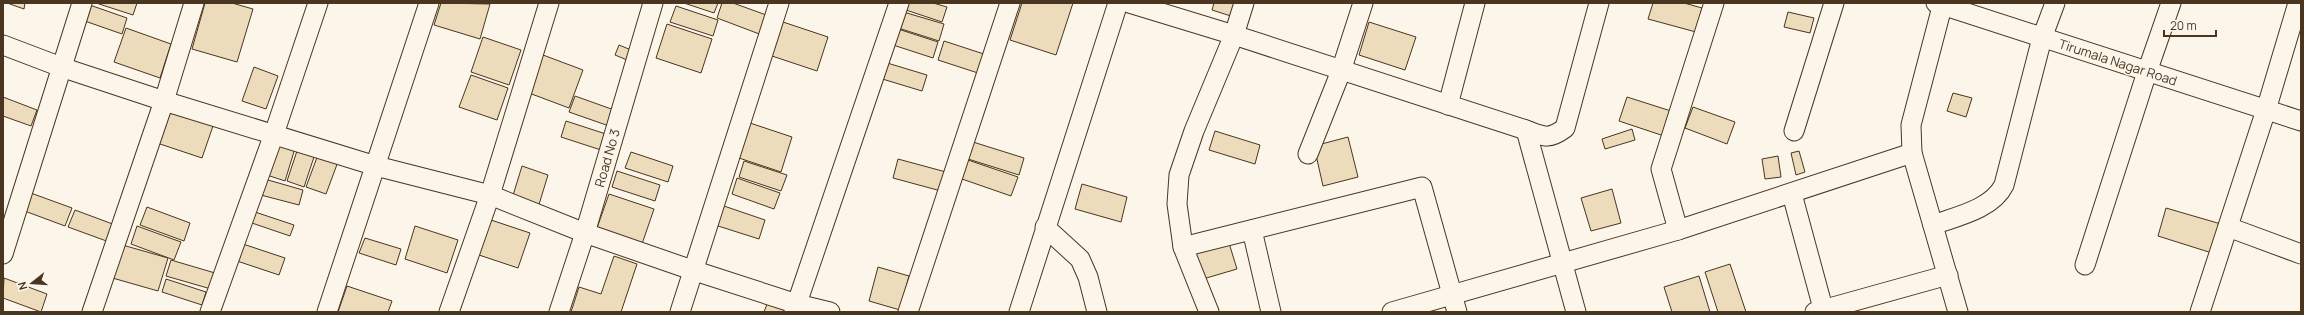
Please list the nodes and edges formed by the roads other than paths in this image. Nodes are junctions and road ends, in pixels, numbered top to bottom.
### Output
1 (82, 3) edge
2 (194, 3) edge
3 (318, 3) edge
4 (429, 3) edge
5 (549, 3) edge
6 (653, 3) edge
7 (779, 3) edge
8 (899, 3) edge
9 (1010, 3) edge
10 (1118, 3) edge
11 (1129, 3) edge
12 (1244, 3) edge
13 (1363, 3) edge
14 (1475, 3) edge
15 (1599, 3) edge
16 (1714, 3) edge
17 (1834, 3) edge
18 (2055, 3) edge
19 (2171, 3) edge
20 (2298, 3) edge
21 (1941, 4) edge
22 (1234, 35) junction
23 (2042, 38) junction
24 (3, 45) edge
25 (61, 67) junction
26 (1341, 71) junction
27 (2147, 72) junction
28 (164, 101) junction
29 (1448, 105) junction
30 (2266, 110) junction
31 (2301, 121) edge
32 (1526, 130) junction
33 (1794, 131) dead end
34 (274, 134) junction
35 (1912, 153) junction
36 (1308, 154) dead end
37 (376, 166) junction
38 (1792, 194) junction
39 (490, 195) junction
40 (1933, 225) junction
41 (1045, 227) junction
42 (2228, 227) junction
43 (1252, 230) junction
44 (1678, 230) junction
45 (585, 233) junction
46 (1183, 247) junction
47 (3, 254) edge
48 (2301, 254) edge
49 (1562, 264) junction
50 (2085, 265) dead end
51 (692, 270) junction
52 (1948, 275) junction
53 (1452, 294) junction
54 (796, 308) edge
55 (1821, 311) edge
56 (92, 312) edge
57 (210, 312) edge
58 (327, 312) edge
59 (449, 312) edge
60 (559, 312) edge
61 (680, 312) edge
62 (830, 312) edge
63 (908, 312) edge
64 (1019, 312) edge
65 (1097, 312) edge
66 (1209, 312) edge
67 (1271, 312) edge
68 (1392, 312) edge
69 (1457, 312) edge
70 (1576, 312) edge
71 (1958, 312) edge
72 (2200, 312) edge

1 - 25 street
2 - 28 street
3 - 34 street
4 - 37 street
5 - 39 street
6 - 45 street, Road No 3
7 - 51 street
8 - 54 street
9 - 63 street
10 - 41 street
11 - 22 street
12 - 22 street
13 - 26 street
14 - 29 street
15 - 32 street
16 - 44 street
17 - 33 street
18 - 23 street
19 - 27 street
20 - 30 street
21 - 23 street, Tirumala Nagar Road
21 - 35 street
22 - 26 street
22 - 46 street
23 - 27 street, Tirumala Nagar Road
23 - 40 street
24 - 25 street
25 - 28 street
25 - 47 street
26 - 29 street
26 - 36 street
27 - 30 street, Tirumala Nagar Road
27 - 50 street
28 - 34 street
28 - 56 street
29 - 32 street
30 - 31 street, Tirumala Nagar Road
30 - 42 street
32 - 49 street
34 - 37 street
34 - 57 street
35 - 38 street
35 - 40 street
37 - 39 street
37 - 58 street
38 - 44 street
38 - 55 street
39 - 45 street
39 - 59 street
40 - 52 street
41 - 64 street
41 - 65 street
42 - 48 street
42 - 72 street
43 - 46 street
43 - 53 street
43 - 67 street
44 - 49 street
45 - 51 street
45 - 60 street, Road No 3
46 - 66 street
49 - 53 street
49 - 70 street
51 - 54 street
51 - 61 street
52 - 55 street
52 - 71 street
53 - 68 street
53 - 69 street
54 - 62 street

